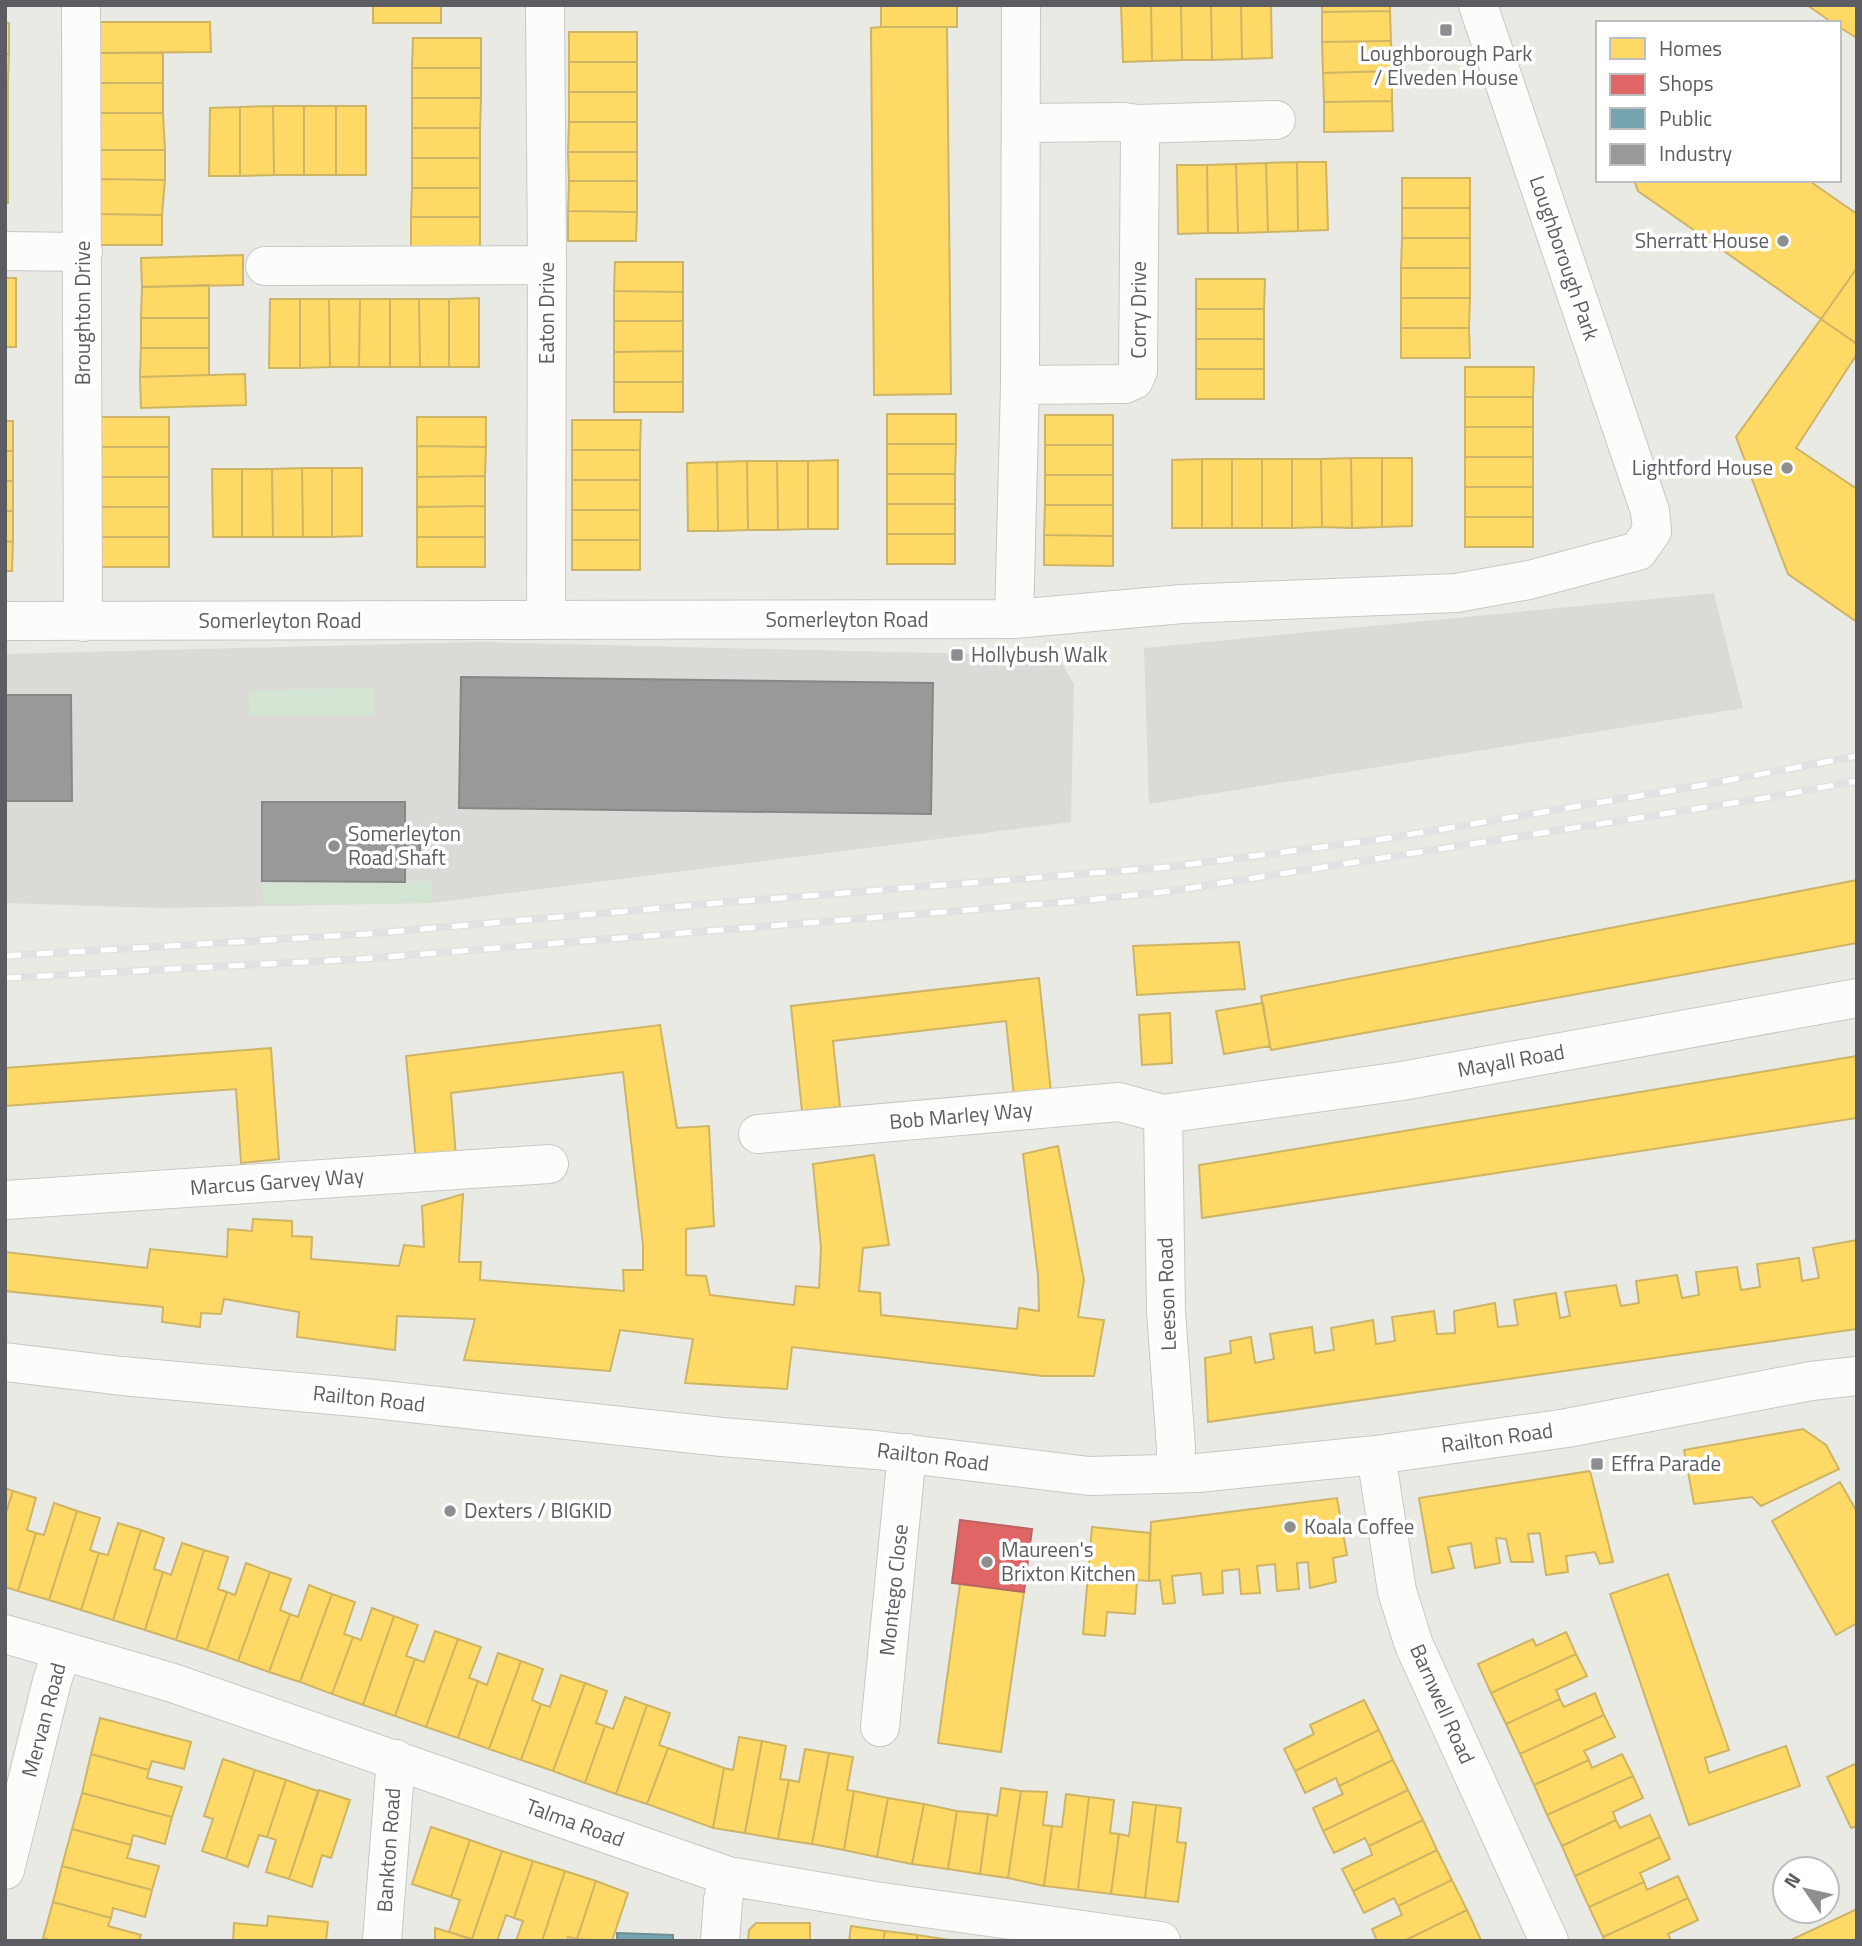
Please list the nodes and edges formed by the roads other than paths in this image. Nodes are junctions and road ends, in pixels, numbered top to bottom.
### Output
1 (81, 5) edge
2 (545, 5) edge
3 (1021, 5) edge
4 (1478, 5) edge
5 (1276, 120) dead end
6 (1021, 123) junction
7 (1138, 124) junction
8 (5, 251) edge
9 (83, 252) junction
10 (547, 265) junction
11 (265, 266) dead end
12 (1020, 385) junction
13 (1650, 511) joint
14 (1014, 619) junction
15 (546, 620) junction
16 (5, 621) edge
17 (83, 622) junction
18 (1857, 998) edge
19 (1163, 1114) junction
20 (758, 1134) dead end
21 (549, 1164) dead end
22 (5, 1200) edge
23 (5, 1362) edge
24 (1857, 1376) edge
25 (907, 1453) junction
26 (1376, 1455) junction
27 (1175, 1474) junction
28 (5, 1634) edge
29 (62, 1651) junction
30 (880, 1727) dead end
31 (396, 1759) junction
32 (5, 1870) edge
33 (728, 1876) junction
34 (382, 1941) edge
35 (720, 1941) edge
36 (1161, 1941) edge
37 (1549, 1941) edge

1 - 9 street, Broughton Drive
2 - 10 street, Eaton Drive
3 - 6 street
4 - 13 street, Loughborough Park
5 - 7 street
6 - 7 street
6 - 12 street
7 - 12 street, Corry Drive
8 - 9 street
9 - 17 street, Broughton Drive
10 - 11 street
10 - 15 street, Eaton Drive
12 - 14 street
13 - 14 street, Somerleyton Road
14 - 15 street, Somerleyton Road
15 - 17 street, Somerleyton Road
16 - 17 street, Somerleyton Road
18 - 19 street, Mayall Road
19 - 20 street, Bob Marley Way
19 - 27 street, Leeson Road
21 - 22 street, Marcus Garvey Way
23 - 25 street, Railton Road
24 - 26 street, Railton Road
25 - 27 street, Railton Road
25 - 30 street, Montego Close
26 - 27 street, Railton Road
26 - 37 street, Barnwell Road
28 - 29 street, Talma Road
29 - 31 street, Talma Road
29 - 32 street, Mervan Road
31 - 33 street, Talma Road
31 - 34 street, Bankton Road
33 - 35 street
33 - 36 street, Talma Road

